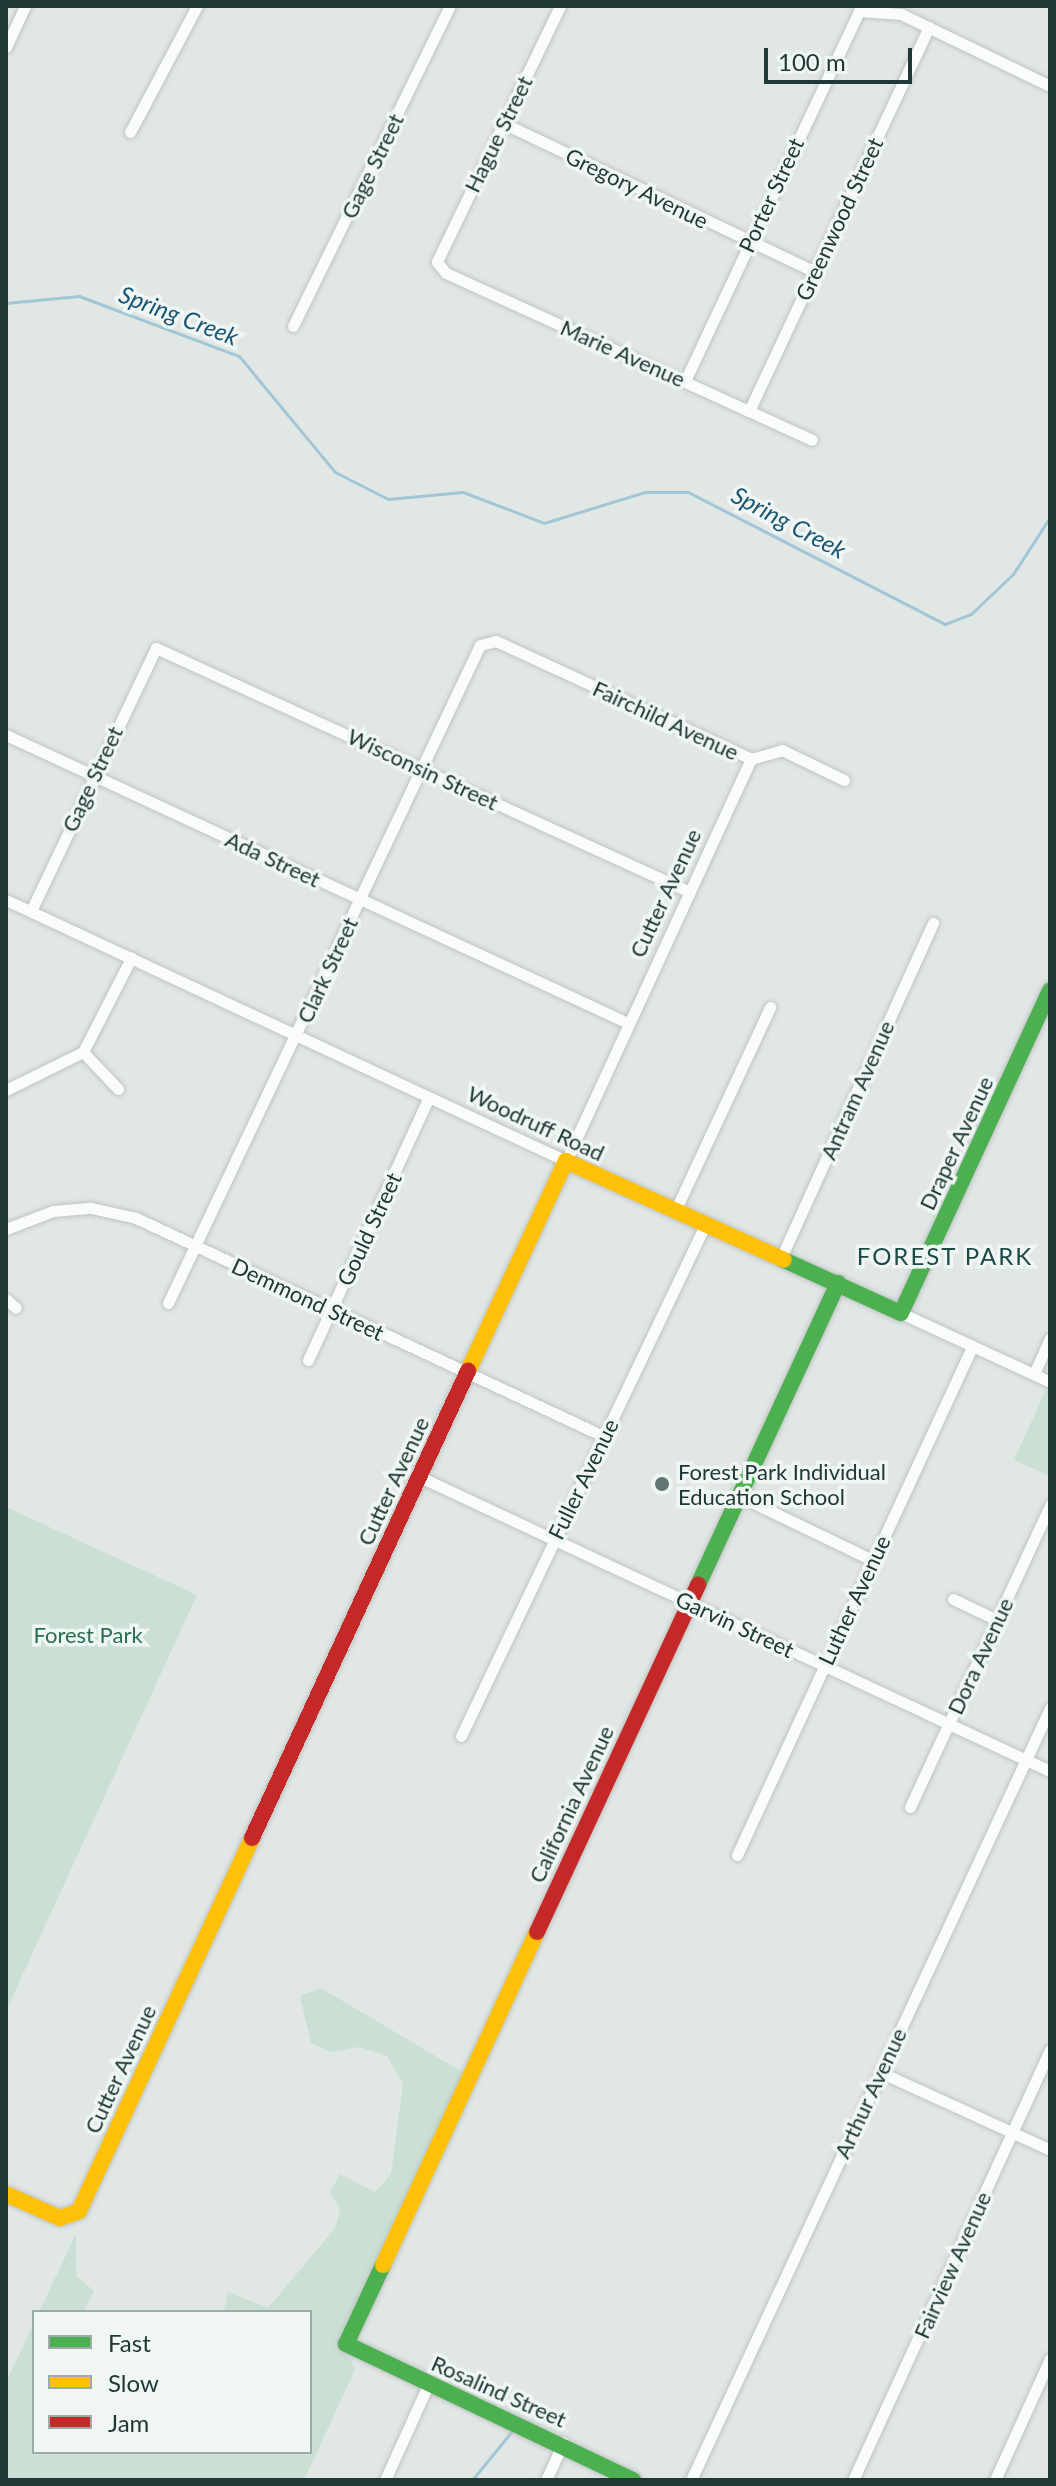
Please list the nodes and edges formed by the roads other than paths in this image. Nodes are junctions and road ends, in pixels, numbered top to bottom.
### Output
1 (25, 6) edge
2 (197, 6) edge
3 (450, 6) edge
4 (560, 6) edge
5 (902, 10) edge
6 (929, 27) junction
7 (6, 47) edge
8 (1050, 86) edge
9 (503, 123) junction
10 (130, 132) dead end
11 (749, 242) junction
12 (437, 262) joint
13 (815, 272) junction
14 (293, 326) dead end
15 (685, 381) junction
16 (749, 411) junction
17 (812, 440) dead end
18 (488, 640) joint
19 (156, 648) joint
20 (6, 735) edge
21 (751, 759) junction
22 (421, 768) junction
23 (93, 776) junction
24 (844, 780) dead end
25 (690, 892) junction
26 (360, 899) junction
27 (8, 905) edge
28 (31, 911) junction
29 (933, 923) dead end
30 (131, 958) junction
31 (1050, 991) edge
32 (770, 1007) dead end
33 (628, 1023) junction
34 (297, 1036) junction
35 (83, 1052) junction
36 (118, 1089) dead end
37 (6, 1090) edge
38 (429, 1097) junction
39 (566, 1161) junction
40 (676, 1209) junction
41 (706, 1223) junction
42 (6, 1229) edge
43 (196, 1248) junction
44 (781, 1258) junction
45 (838, 1283) junction
46 (6, 1299) edge
47 (168, 1303) dead end
48 (16, 1308) dead end
49 (332, 1310) junction
50 (901, 1313) junction
51 (1050, 1338) edge
52 (972, 1347) junction
53 (308, 1360) dead end
54 (468, 1373) junction
55 (1034, 1374) junction
56 (1050, 1382) edge
57 (603, 1436) junction
58 (420, 1477) junction
59 (737, 1495) junction
60 (1050, 1505) edge
61 (554, 1539) junction
62 (872, 1560) junction
63 (953, 1599) dead end
64 (689, 1602) junction
65 (997, 1620) junction
66 (823, 1666) junction
67 (1050, 1708) edge
68 (948, 1724) junction
69 (461, 1736) dead end
70 (1026, 1760) junction
71 (1050, 1771) edge
72 (910, 1807) dead end
73 (737, 1855) dead end
74 (1050, 2050) edge
75 (880, 2072) junction
76 (1012, 2132) junction
77 (1050, 2150) edge
78 (6, 2194) edge
79 (346, 2344) joint
80 (1050, 2359) edge
81 (429, 2383) junction
82 (563, 2443) junction
83 (385, 2480) edge
84 (546, 2480) edge
85 (633, 2480) edge
86 (691, 2480) edge
87 (853, 2480) edge
88 (995, 2480) edge

1 - 7 street
2 - 10 street
3 - 14 street, Gage Street
4 - 9 street, Hague Street
5 - 6 street
5 - 11 street, Porter Street
6 - 8 street
6 - 13 street, Greenwood Street
9 - 11 street, Gregory Avenue
9 - 12 street, Hague Street
11 - 13 street, Gregory Avenue
11 - 15 street, Porter Street
12 - 15 street, Marie Avenue
13 - 16 street, Greenwood Street
15 - 16 street, Marie Avenue
16 - 17 street, Marie Avenue
18 - 21 street, Fairchild Avenue
18 - 22 street, Clark Street
19 - 22 street, Wisconsin Street
19 - 23 street, Gage Street
20 - 23 street, Ada Street
21 - 24 street, Fairchild Avenue
21 - 25 street, Cutter Avenue
22 - 25 street, Wisconsin Street
22 - 26 street, Clark Street
23 - 26 street, Ada Street
23 - 28 street, Gage Street
25 - 33 street, Cutter Avenue
26 - 33 street, Ada Street
26 - 34 street, Clark Street
27 - 28 street, Woodruff Road
28 - 30 street, Woodruff Road
29 - 44 street, Antram Avenue
30 - 34 street, Woodruff Road
30 - 35 street
31 - 50 street, Draper Avenue
32 - 40 street
33 - 39 street, Cutter Avenue
34 - 38 street, Woodruff Road
34 - 43 street, Clark Street
35 - 36 street
35 - 37 street
38 - 39 street, Woodruff Road
38 - 49 street, Gould Street
39 - 40 street, Woodruff Road
39 - 54 street, Cutter Avenue
40 - 41 street, Woodruff Road
41 - 44 street, Woodruff Road
41 - 57 street, Fuller Avenue
42 - 43 street, Demmond Street
43 - 47 street, Clark Street
43 - 49 street, Demmond Street
44 - 45 street, Woodruff Road
45 - 50 street, Woodruff Road
45 - 59 street, California Avenue
46 - 48 street
49 - 53 street, Gould Street
49 - 54 street, Demmond Street
50 - 52 street, Woodruff Road
51 - 55 street
52 - 55 street, Woodruff Road
52 - 62 street, Luther Avenue
54 - 57 street, Demmond Street
54 - 58 street, Cutter Avenue
55 - 56 street, Woodruff Road
57 - 61 street, Fuller Avenue
58 - 61 street, Garvin Street
58 - 78 street, Cutter Avenue
59 - 62 street
59 - 64 street, California Avenue
60 - 65 street, Dora Avenue
61 - 64 street, Garvin Street
61 - 69 street, Fuller Avenue
62 - 66 street, Luther Avenue
63 - 65 street
64 - 66 street, Garvin Street
64 - 79 street, California Avenue
65 - 68 street, Dora Avenue
66 - 68 street, Garvin Street
66 - 73 street, Luther Avenue
67 - 70 street, Arthur Avenue
68 - 70 street, Garvin Street
68 - 72 street, Dora Avenue
70 - 71 street, Garvin Street
70 - 75 street, Arthur Avenue
74 - 76 street, Fairview Avenue
75 - 76 street
75 - 86 street, Arthur Avenue
76 - 77 street
76 - 87 street, Fairview Avenue
79 - 81 street, Rosalind Street
80 - 88 street
81 - 82 street, Rosalind Street
81 - 83 street
82 - 84 street
82 - 85 street, Rosalind Street

